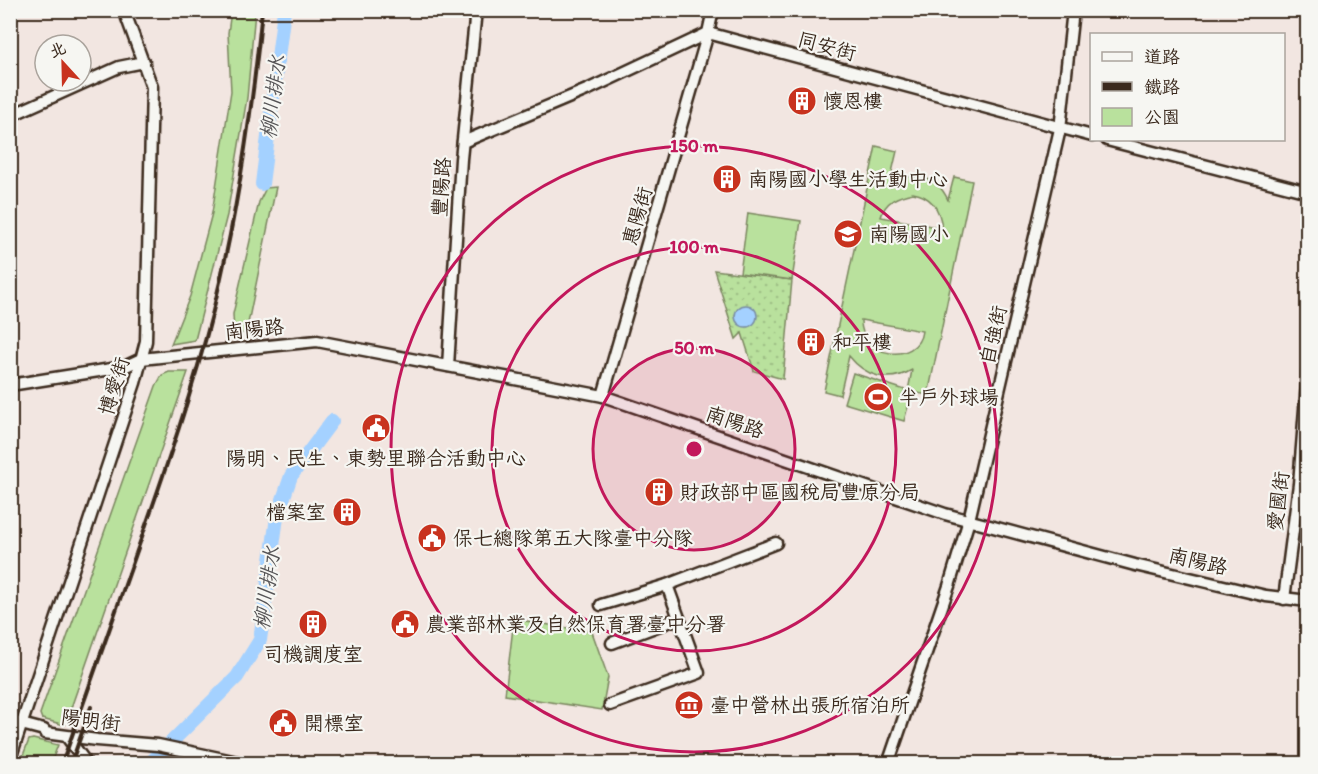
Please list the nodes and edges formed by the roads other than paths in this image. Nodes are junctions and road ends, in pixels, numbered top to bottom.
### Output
1 (124, 10) edge
2 (476, 10) edge
3 (712, 10) edge
4 (1073, 10) edge
5 (708, 33) junction
6 (144, 62) junction
7 (10, 116) edge
8 (1060, 129) junction
9 (1090, 135) edge
10 (1111, 141) edge
11 (463, 142) junction
12 (1308, 192) edge
13 (141, 359) junction
14 (448, 366) junction
15 (1308, 371) edge
16 (10, 385) edge
17 (603, 396) junction
18 (969, 520) junction
19 (776, 543) dead end
20 (667, 585) junction
21 (1284, 599) junction
22 (1308, 601) edge
23 (601, 605) dead end
24 (679, 618) junction
25 (612, 643) dead end
26 (610, 705) dead end
27 (10, 722) edge
28 (23, 725) junction
29 (67, 737) junction
30 (10, 759) edge
31 (87, 764) edge
32 (247, 764) edge
33 (888, 764) edge

1 - 6 street, 博愛街
2 - 11 street, 豐陽路
3 - 5 street, 惠陽街
4 - 8 street, 自強街
5 - 8 street, 同安街
5 - 11 street
5 - 17 street, 惠陽街
6 - 7 street
6 - 13 street, 博愛街
8 - 9 street, 同安街
8 - 18 street, 自強街
10 - 12 street
11 - 14 street, 豐陽路
13 - 14 street, 南陽路
13 - 16 street, 南陽路
13 - 28 street, 博愛街
14 - 17 street, 南陽路
15 - 21 street, 愛國街
17 - 18 street, 南陽路
18 - 21 street, 南陽路
18 - 33 street, 自強街
19 - 20 street
20 - 23 street
20 - 24 street
21 - 22 street, 南陽路
24 - 25 street
24 - 26 street
27 - 28 street, 陽明街
28 - 29 street, 陽明街
28 - 30 street, 博愛街
29 - 31 street
29 - 32 street, 陽明街

